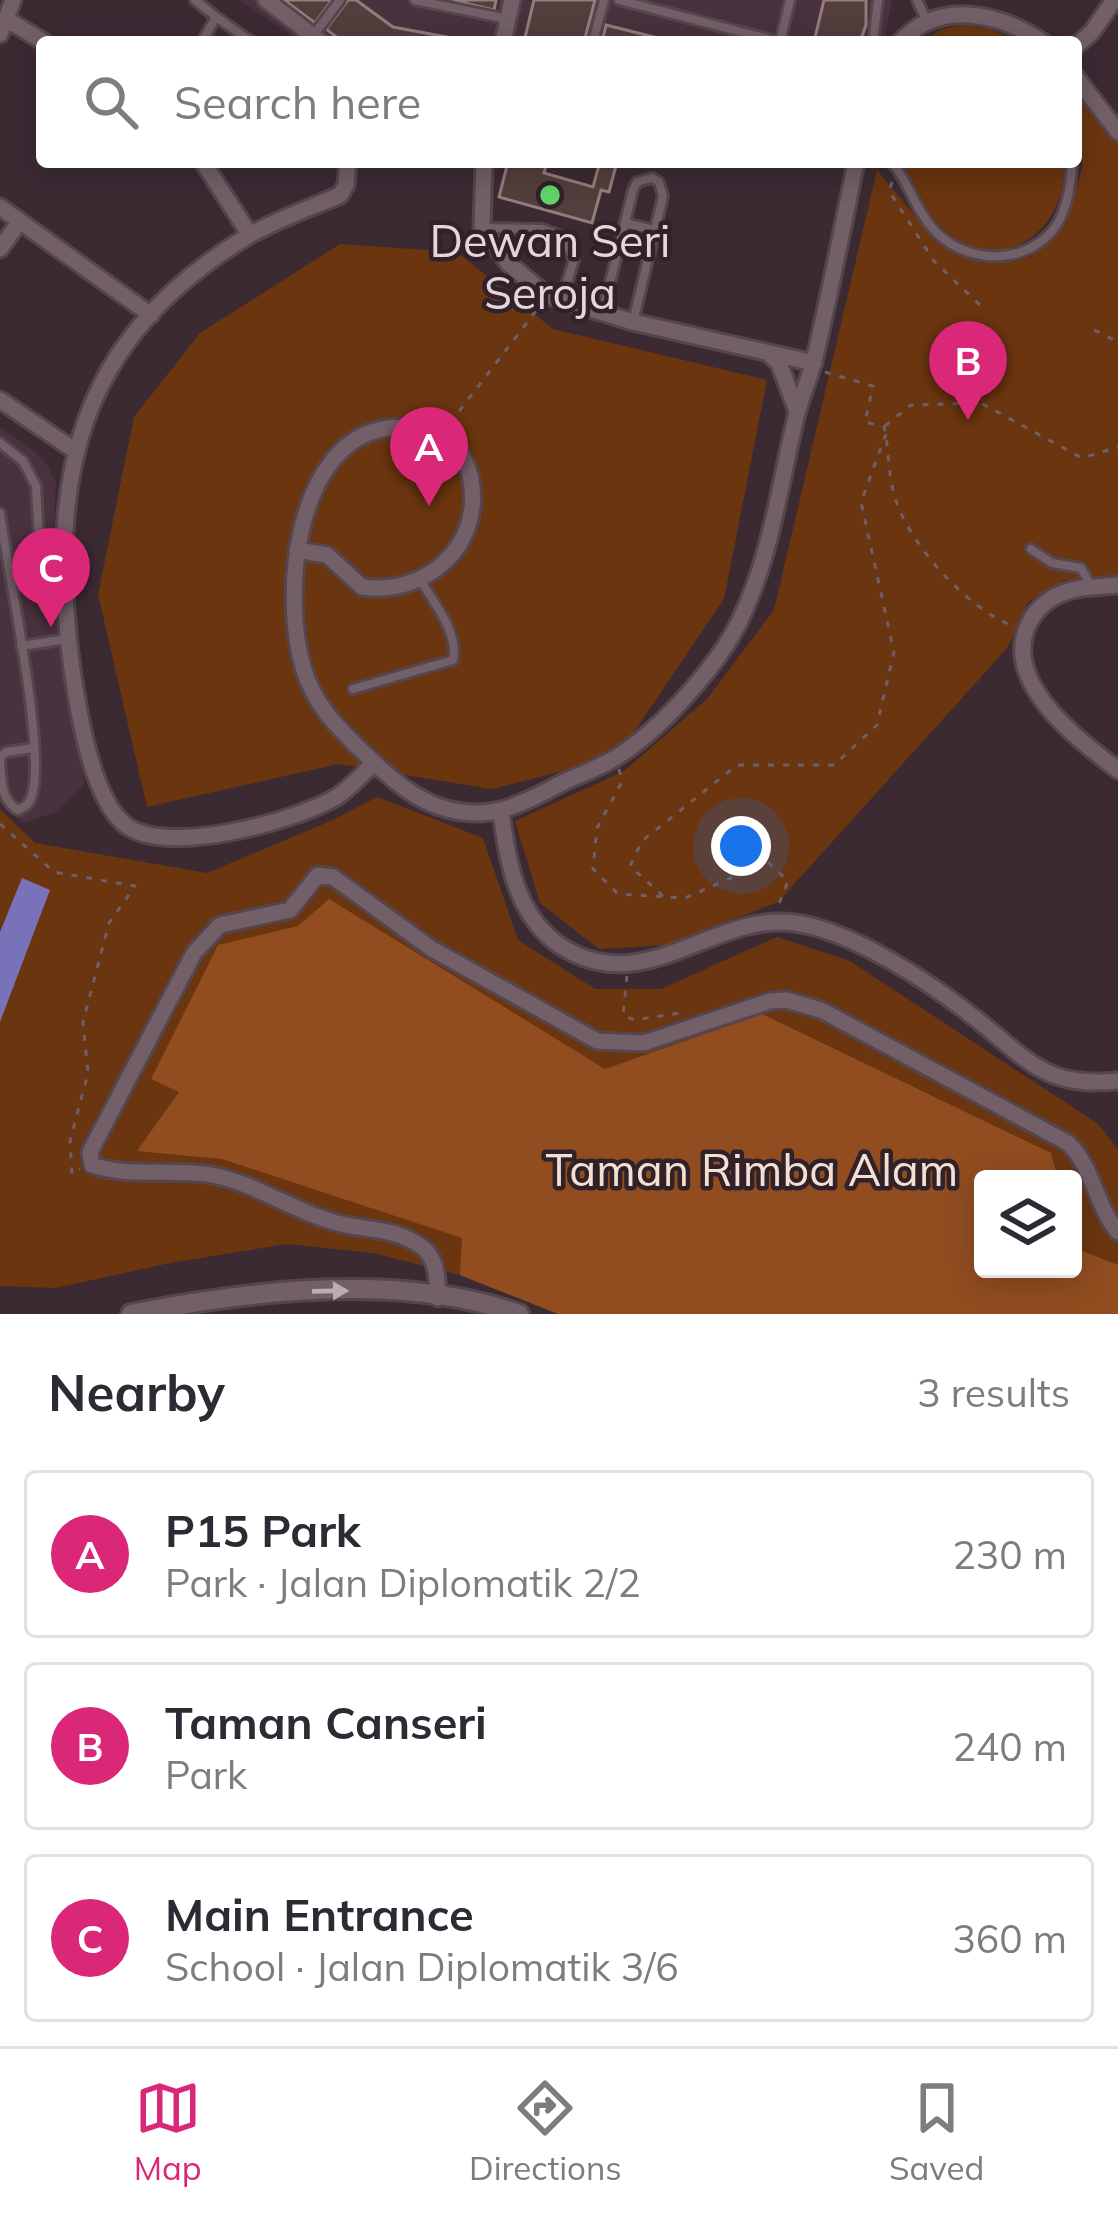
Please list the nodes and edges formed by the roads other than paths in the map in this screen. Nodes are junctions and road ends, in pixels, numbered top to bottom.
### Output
1 (13, 0) edge
2 (195, 0) edge
3 (266, 0) edge
4 (340, 0) edge
5 (418, 0) edge
6 (512, 0) edge
7 (604, 0) edge
8 (619, 0) edge
9 (790, 0) edge
10 (878, 0) edge
11 (917, 0) edge
12 (1114, 0) edge
13 (943, 6) edge
14 (216, 17) junction
15 (925, 17) junction
16 (508, 19) junction
17 (3, 26) edge
18 (205, 36) edge
19 (244, 36) edge
20 (311, 36) edge
21 (318, 36) edge
22 (504, 36) edge
23 (594, 36) edge
24 (757, 36) edge
25 (781, 36) edge
26 (874, 36) edge
27 (906, 36) edge
28 (1031, 36) edge
29 (36, 39) edge
30 (1082, 41) edge
31 (1082, 85) edge
32 (1118, 132) edge
33 (212, 168) edge
34 (348, 168) edge
35 (484, 168) edge
36 (855, 168) edge
37 (896, 168) edge
38 (1071, 168) edge
39 (0, 207) edge
40 (20, 221) junction
41 (625, 223) junction
42 (482, 228) junction
43 (657, 231) junction
44 (250, 235) junction
45 (0, 249) edge
46 (554, 299) junction
47 (603, 313) junction
48 (151, 315) junction
49 (633, 322) junction
50 (767, 352) junction
51 (813, 365) junction
52 (0, 400) edge
53 (797, 410) junction
54 (0, 443) edge
55 (74, 450) junction
56 (0, 513) edge
57 (297, 550) junction
58 (1030, 550) dead end
59 (421, 581) junction
60 (1118, 585) edge
61 (1091, 588) junction
62 (65, 600) junction
63 (68, 639) junction
64 (20, 646) junction
65 (353, 689) dead end
66 (33, 748) junction
67 (374, 763) junction
68 (1118, 770) edge
69 (501, 813) junction
70 (1118, 1081) edge
71 (1118, 1232) edge
72 (438, 1298) junction
73 (515, 1313) edge
74 (131, 1314) edge

1 - 17 street
2 - 14 lane
3 - 20 street
4 - 21 lane
5 - 16 lane
6 - 16 street
7 - 23 lane
8 - 24 lane
9 - 25 lane
10 - 26 lane
11 - 15 lane
12 - 30 street
13 - 15 street
13 - 28 street
14 - 18 lane
14 - 19 lane
15 - 27 street
16 - 22 street
17 - 29 street
31 - 32 street
33 - 44 street
34 - 44 street
35 - 42 street
36 - 51 street
37 - 38 lane
39 - 40 street
40 - 45 street
40 - 48 street
41 - 43 lane
41 - 43 lane
41 - 47 lane
42 - 46 street
42 - 46 lane
43 - 49 lane
44 - 48 street
46 - 47 street
47 - 49 street
48 - 55 street
49 - 50 street
50 - 51 street
50 - 53 street
51 - 53 street
52 - 55 street
53 - 69 street
54 - 62 lane
55 - 62 street
56 - 64 lane
57 - 59 street
57 - 59 street
57 - 67 street
58 - 61 lane
59 - 65 lane
60 - 61 street
61 - 68 street
62 - 63 street
63 - 64 lane
63 - 67 street
64 - 66 lane
66 - 66 lane
67 - 69 street
69 - 70 street
71 - 72 street
72 - 73 street
74 -> 72 street

